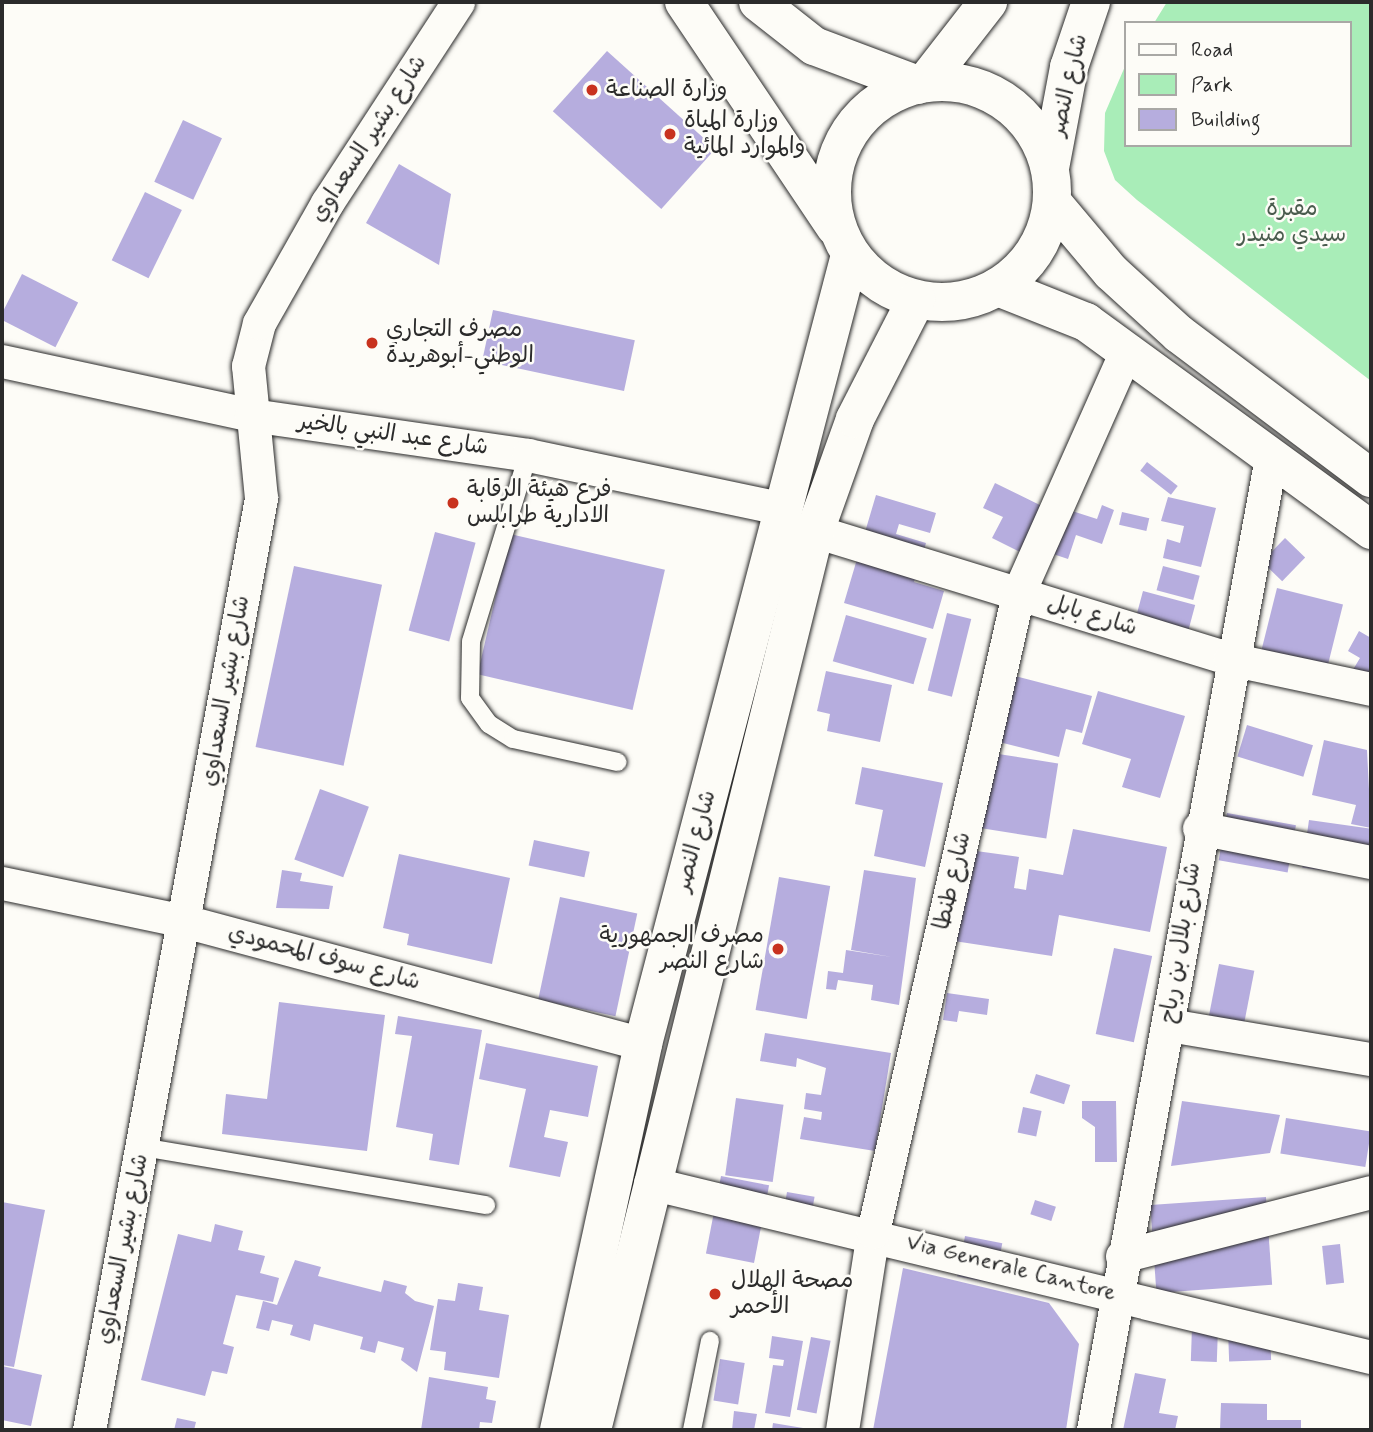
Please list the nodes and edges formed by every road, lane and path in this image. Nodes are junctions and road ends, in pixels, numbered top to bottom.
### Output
1 (458, 2) edge
2 (684, 2) edge
3 (758, 2) edge
4 (988, 2) edge
5 (1090, 2) edge
6 (922, 84) junction
7 (1051, 185) junction
8 (845, 244) junction
9 (998, 287) junction
10 (916, 300) junction
11 (1126, 351) junction
12 (2, 361) edge
13 (251, 415) junction
14 (528, 455) junction
15 (1271, 457) junction
16 (1371, 478) edge
17 (783, 509) junction
18 (1371, 530) edge
19 (815, 531) junction
20 (1018, 594) junction
21 (1230, 659) junction
22 (1371, 689) edge
23 (618, 762) dead end
24 (1199, 828) junction
25 (1371, 862) edge
26 (2, 883) edge
27 (184, 921) junction
28 (1169, 1025) junction
29 (643, 1044) junction
30 (1371, 1059) edge
31 (142, 1147) junction
32 (650, 1183) junction
33 (1371, 1192) edge
34 (486, 1205) dead end
35 (873, 1232) junction
36 (1122, 1256) junction
37 (1116, 1294) junction
38 (710, 1341) dead end
39 (1371, 1357) edge
40 (89, 1430) edge
41 (585, 1430) edge
42 (692, 1430) edge
43 (842, 1430) edge
44 (1093, 1430) edge

1 - 13 street, شارع بشير السعداوي
2 - 8 main road
3 - 6 main road
4 - 6 main road
5 - 7 main road, شارع النصر
6 - 7 main road
6 - 8 main road
7 - 9 main road
7 - 16 main road
8 - 10 main road
8 - 17 main road, شارع النصر
9 - 10 main road
9 - 11 main road
10 - 19 main road, شارع النصر
11 - 15 main road
11 - 20 street, شارع طنطا
12 - 13 street, شارع عبد النبي بالخير
13 - 14 street, شارع عبد النبي بالخير
13 - 27 street, شارع بشير السعداوي
14 - 17 street, شارع عبد النبي بالخير
14 - 23 lane
15 - 18 main road
15 - 21 street, شارع بلال بن رباح
17 - 29 main road, شارع النصر
19 - 20 street, شارع بابل
19 - 32 main road, شارع النصر
20 - 21 street, شارع بابل
20 - 35 street, شارع طنطا
21 - 22 street, شارع بابل
21 - 24 street, شارع بلال بن رباح
24 - 25 street
24 - 28 street, شارع بلال بن رباح
26 - 27 street, شارع سوف المحمودي
27 - 29 street, شارع سوف المحمودي
27 - 31 street, شارع بشير السعداوي
28 - 30 street
28 - 36 street, شارع بلال بن رباح
29 - 41 main road, شارع النصر
31 - 34 lane
31 - 40 street, شارع بشير السعداوي
32 - 35 street, Via Generale Cantore
32 - 41 main road, شارع النصر
33 - 36 street
35 - 37 street, Via Generale Cantore
35 - 43 street, شارع طنطا
36 - 37 street, شارع بلال بن رباح
37 - 39 street, Via Generale Cantore
37 - 44 street, شارع بلال بن رباح
38 - 42 lane

